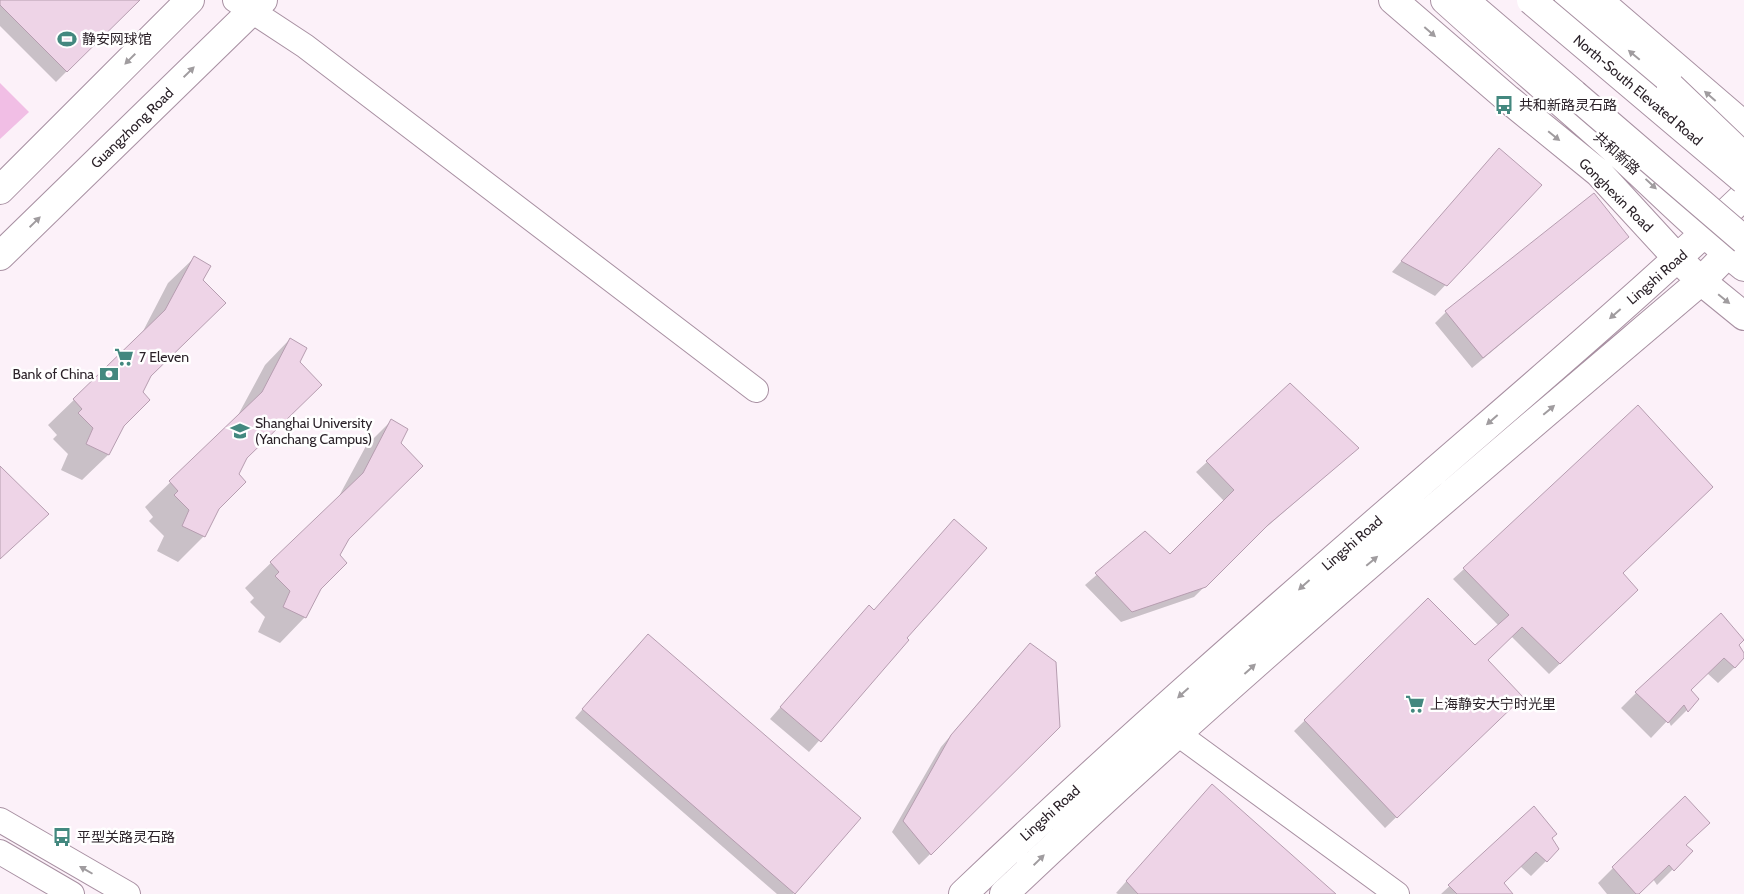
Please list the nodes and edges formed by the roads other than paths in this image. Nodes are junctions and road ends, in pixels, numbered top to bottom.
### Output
1 (190, 0) edge
2 (1393, 0) edge
3 (1445, 0) edge
4 (1455, 0) edge
5 (1464, 0) edge
6 (1531, 0) edge
7 (1542, 0) edge
8 (1569, 0) edge
9 (1598, 0) edge
10 (250, 4) edge
11 (1490, 23) junction
12 (1506, 56) junction
13 (1522, 110) junction
14 (1744, 130) edge
15 (1744, 157) edge
16 (1744, 167) edge
17 (1744, 180) edge
18 (0, 190) edge
19 (1744, 196) edge
20 (1705, 234) junction
21 (1740, 249) edge
22 (0, 256) edge
23 (1678, 259) junction
24 (1700, 281) junction
25 (1744, 316) edge
26 (756, 390) dead end
27 (1178, 734) junction
28 (0, 820) edge
29 (0, 852) edge
30 (72, 894) edge
31 (128, 894) edge
32 (963, 894) edge
33 (1004, 894) edge
34 (1397, 894) edge

1 -> 18 main road
2 -> 13 main road, Gonghexin Road
3 - 12 main road, 共和新路
4 - 11 main road
5 - 11 main road
6 - 17 main road, North-South Elevated Road, bridge
7 - 16 main road
15 -> 8 main road, bridge
14 -> 9 main road
22 -> 10 main road, Guangzhong Road
10 - 26 street
11 - 21 main road, bridge
12 - 13 main road
12 -> 20 main road, 共和新路
13 -> 23 main road, Gonghexin Road
19 - 20 main road, Lingshi Road
20 - 21 main road, 共和新路
20 - 23 main road, Lingshi Road
21 - 24 main road, Lingshi Road
23 - 24 main road, Gonghexin Road
23 -> 32 main road, Lingshi Road
24 -> 25 main road, Gonghexin Road
27 -> 24 main road, Lingshi Road
33 -> 27 main road, Lingshi Road
27 - 34 street
31 -> 28 street
29 - 30 street

